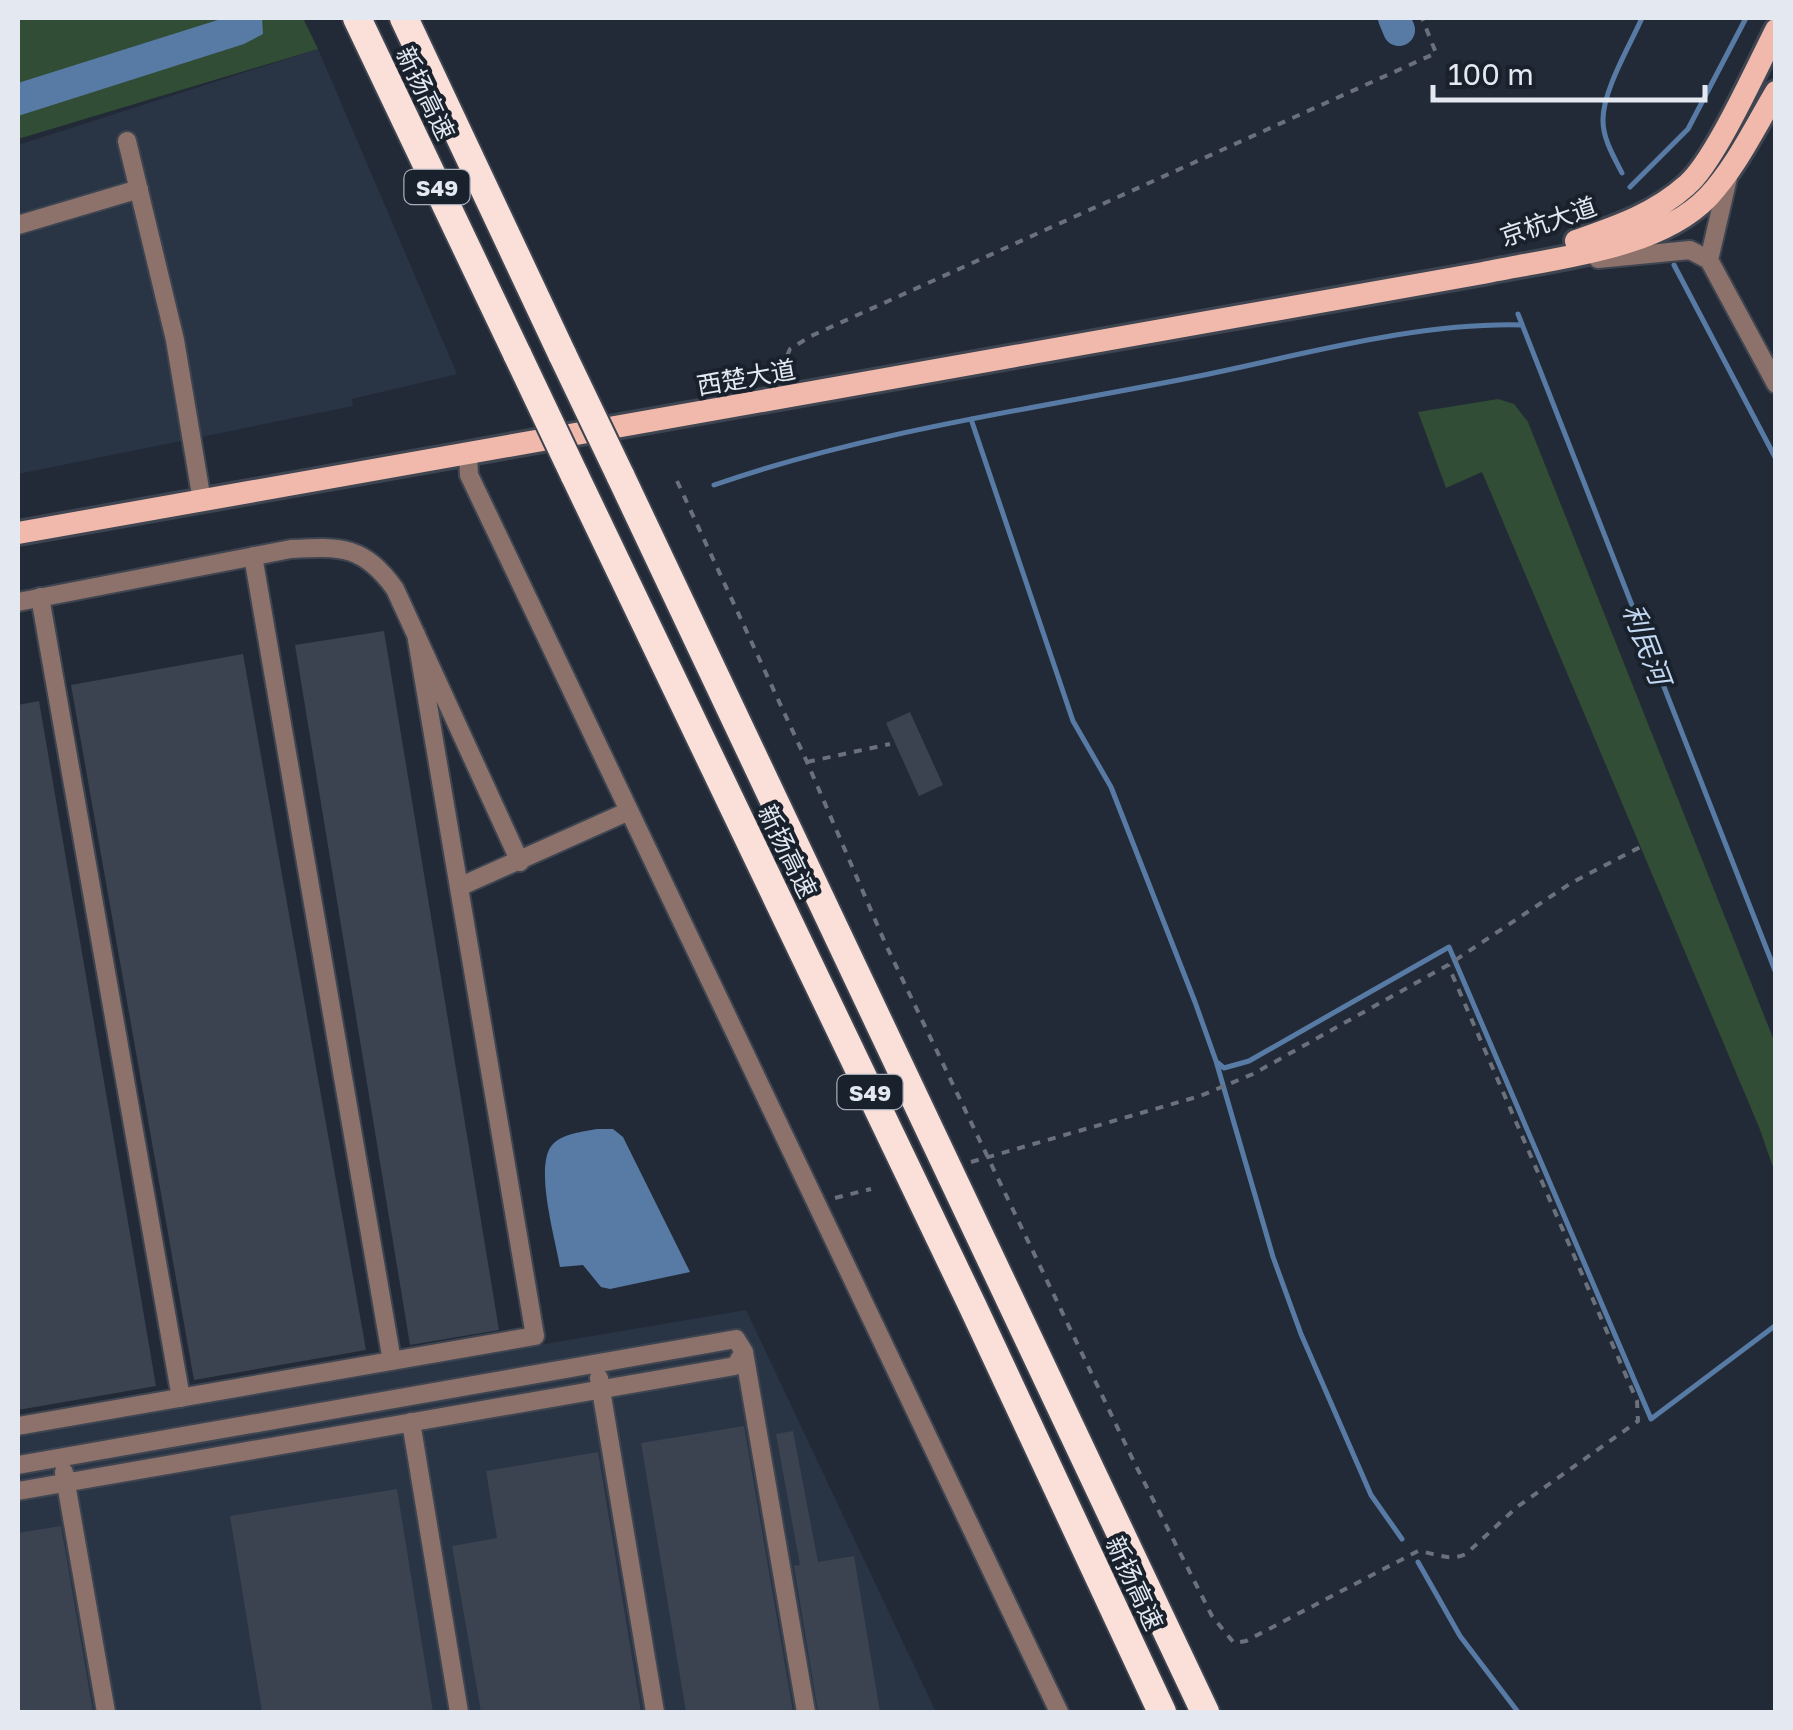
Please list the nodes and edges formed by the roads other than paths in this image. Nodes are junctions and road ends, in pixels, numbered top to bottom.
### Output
1 (357, 18) edge
2 (404, 18) edge
3 (1776, 30) edge
4 (1776, 92) edge
5 (127, 141) dead end
6 (1732, 164) junction
7 (138, 189) junction
8 (18, 225) edge
9 (1708, 260) junction
10 (1483, 273) junction
11 (1776, 384) edge
12 (468, 455) junction
13 (202, 502) junction
14 (18, 533) edge
15 (254, 556) junction
16 (40, 597) junction
17 (18, 602) edge
18 (416, 634) junction
19 (629, 811) junction
20 (520, 862) junction
21 (458, 887) junction
22 (744, 1352) junction
23 (392, 1361) junction
24 (596, 1363) junction
25 (602, 1389) junction
26 (180, 1398) junction
27 (411, 1422) junction
28 (18, 1426) edge
29 (61, 1457) junction
30 (18, 1464) edge
31 (66, 1483) junction
32 (18, 1491) edge
33 (106, 1712) edge
34 (459, 1712) edge
35 (656, 1712) edge
36 (806, 1712) edge
37 (1059, 1712) edge
38 (1162, 1712) edge
39 (1205, 1712) edge

1 - 38 highway, 新扬高速 / S49, bridge
2 - 39 highway, 新扬高速 / S49, bridge
3 - 10 main road, 京杭大道
4 - 6 main road, 京杭大道
5 - 7 street
6 - 9 street
6 - 10 main road, 京杭大道
7 - 8 street
7 - 13 street
9 - 10 street
9 - 11 street
10 - 12 main road, 西楚大道
12 - 13 main road, 西楚大道
12 - 19 street
13 - 14 main road, 西楚大道
15 - 16 street
15 - 18 street
15 - 23 street
16 - 17 street
16 - 26 street
18 - 20 street
18 - 21 street
19 - 20 street
19 - 37 street
20 - 21 street
21 - 23 street
22 - 24 street
22 - 25 street
22 - 36 street
23 - 26 street
24 - 25 street
24 - 29 street
25 - 27 street
25 - 35 street
26 - 28 street
27 - 31 street
27 - 34 street
29 - 30 street
29 - 31 street
31 - 32 street
31 - 33 street

